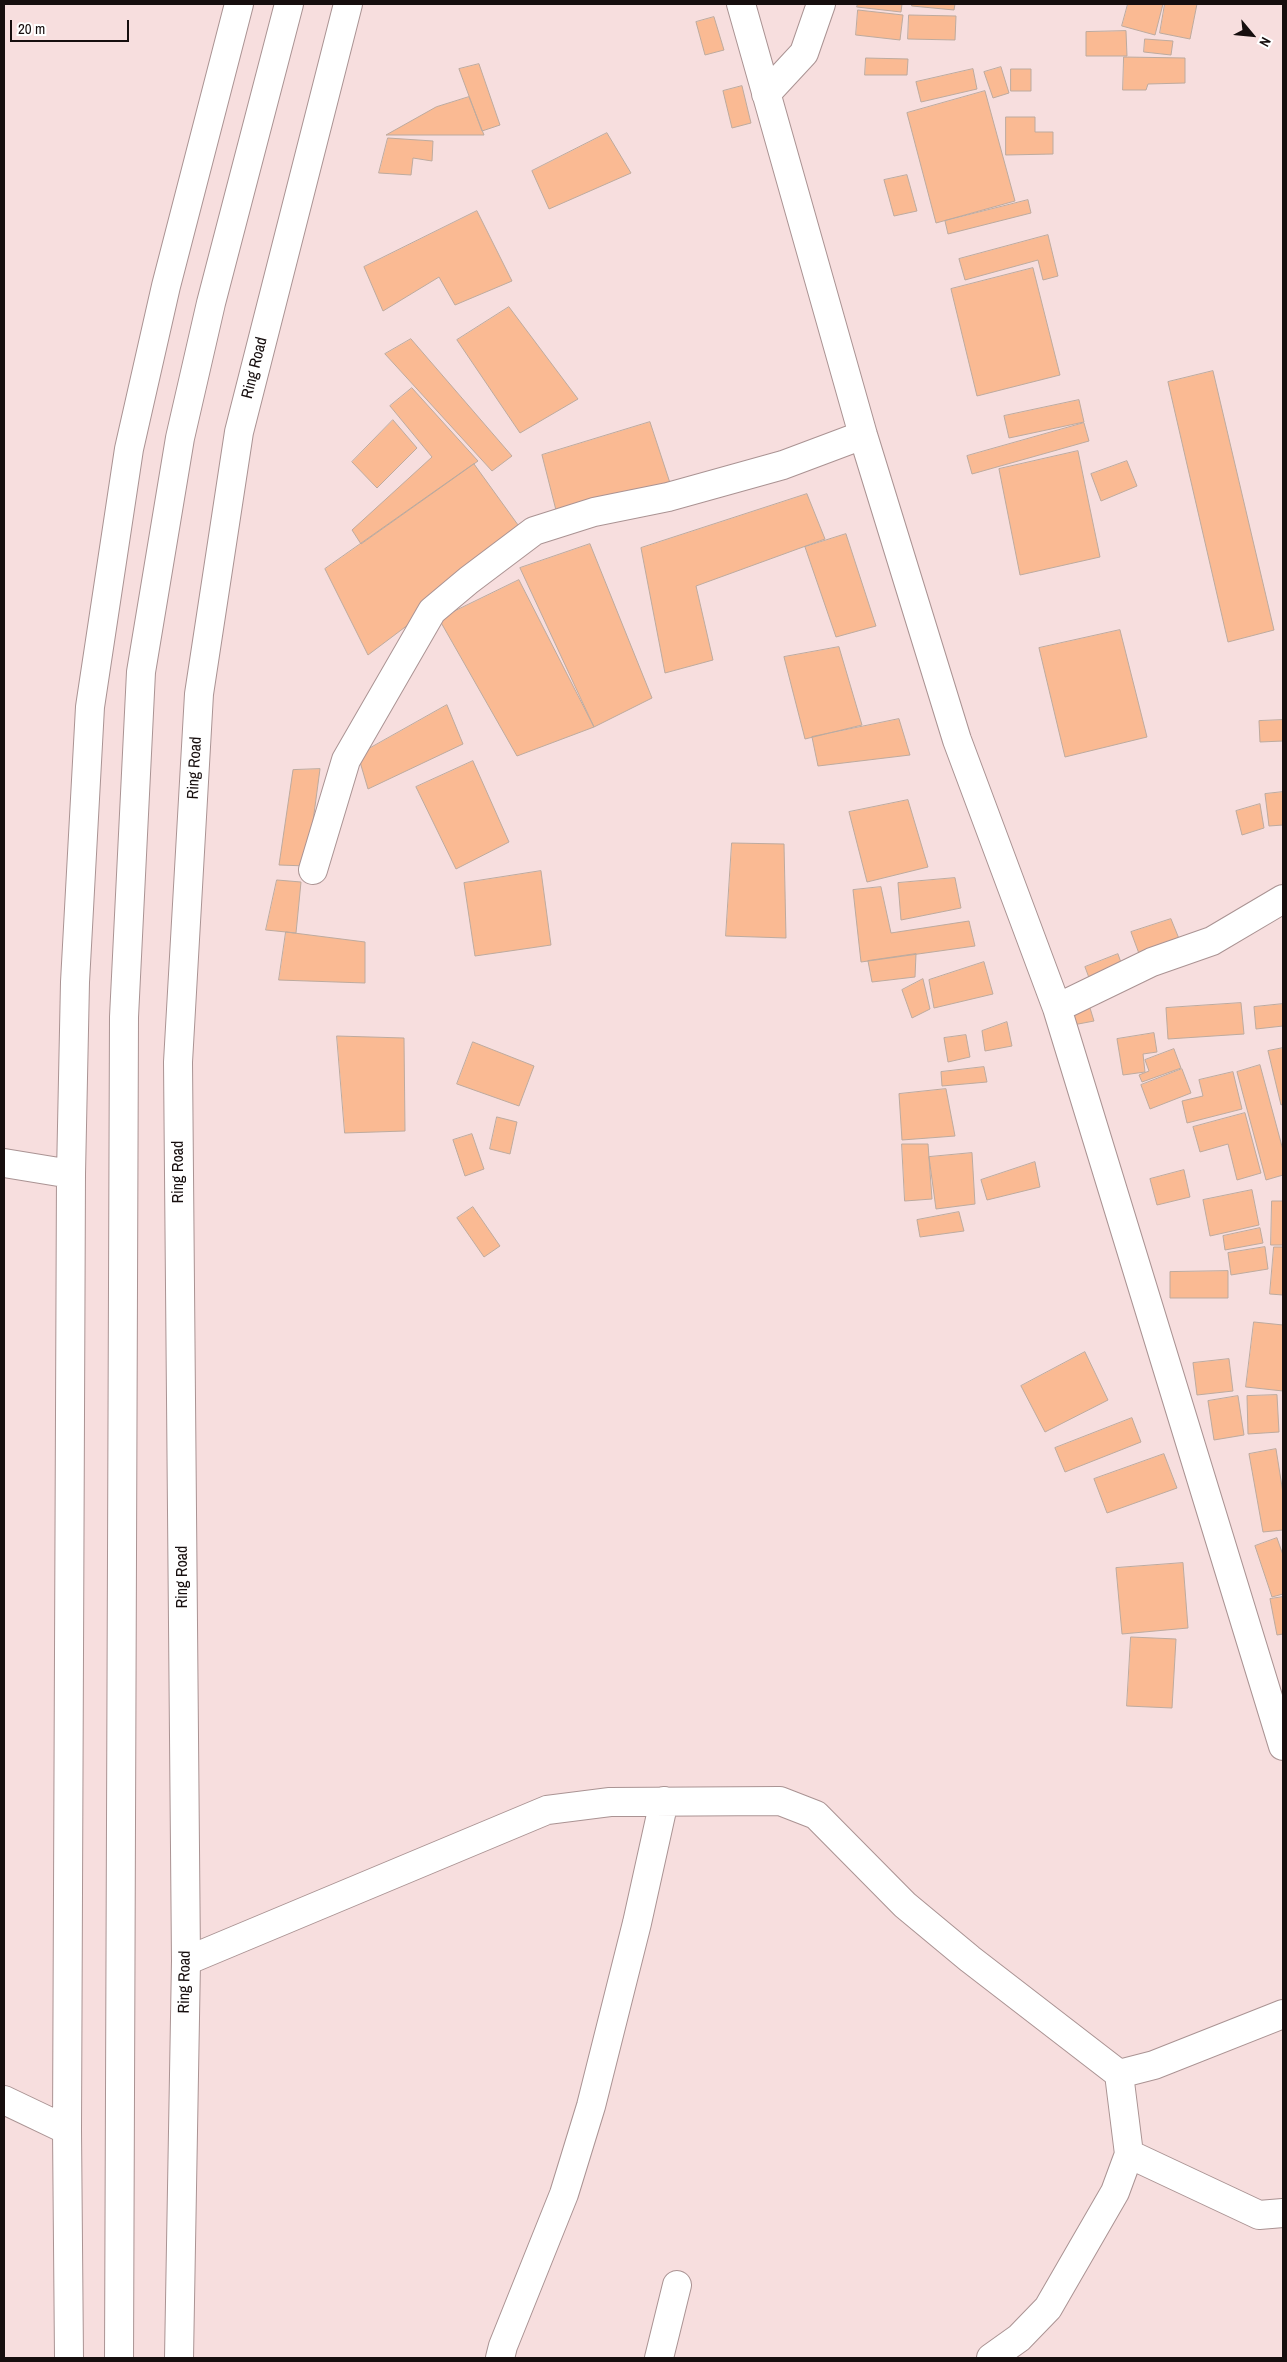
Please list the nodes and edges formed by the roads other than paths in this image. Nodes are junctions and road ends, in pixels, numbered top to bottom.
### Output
1 (239, 4) edge
2 (289, 4) edge
3 (348, 4) edge
4 (740, 4) edge
5 (822, 4) edge
6 (766, 94) junction
7 (863, 435) junction
8 (313, 870) dead end
9 (1283, 899) edge
10 (1057, 1008) junction
11 (4, 1163) edge
12 (71, 1174) junction
13 (1283, 1746) edge
14 (664, 1801) junction
15 (186, 1961) junction
16 (1283, 2014) edge
17 (1119, 2074) junction
18 (4, 2100) edge
19 (67, 2130) junction
20 (1129, 2154) junction
21 (1283, 2213) edge
22 (677, 2284) dead end
23 (68, 2358) edge
24 (119, 2358) edge
25 (179, 2358) edge
26 (500, 2358) edge
27 (659, 2358) edge
28 (991, 2358) edge

1 - 12 main road
2 - 24 main road
3 - 15 main road, Ring Road
4 - 6 main road
5 - 6 main road
6 - 7 main road
7 - 8 main road
7 - 10 main road
9 - 10 main road
10 - 13 main road
11 - 12 main road
12 - 19 main road
14 - 15 main road
14 - 17 main road
14 - 26 main road
15 - 25 main road, Ring Road
16 - 17 main road
17 - 20 main road
18 - 19 main road
19 - 23 main road
20 - 21 main road
20 - 28 main road
22 - 27 main road

